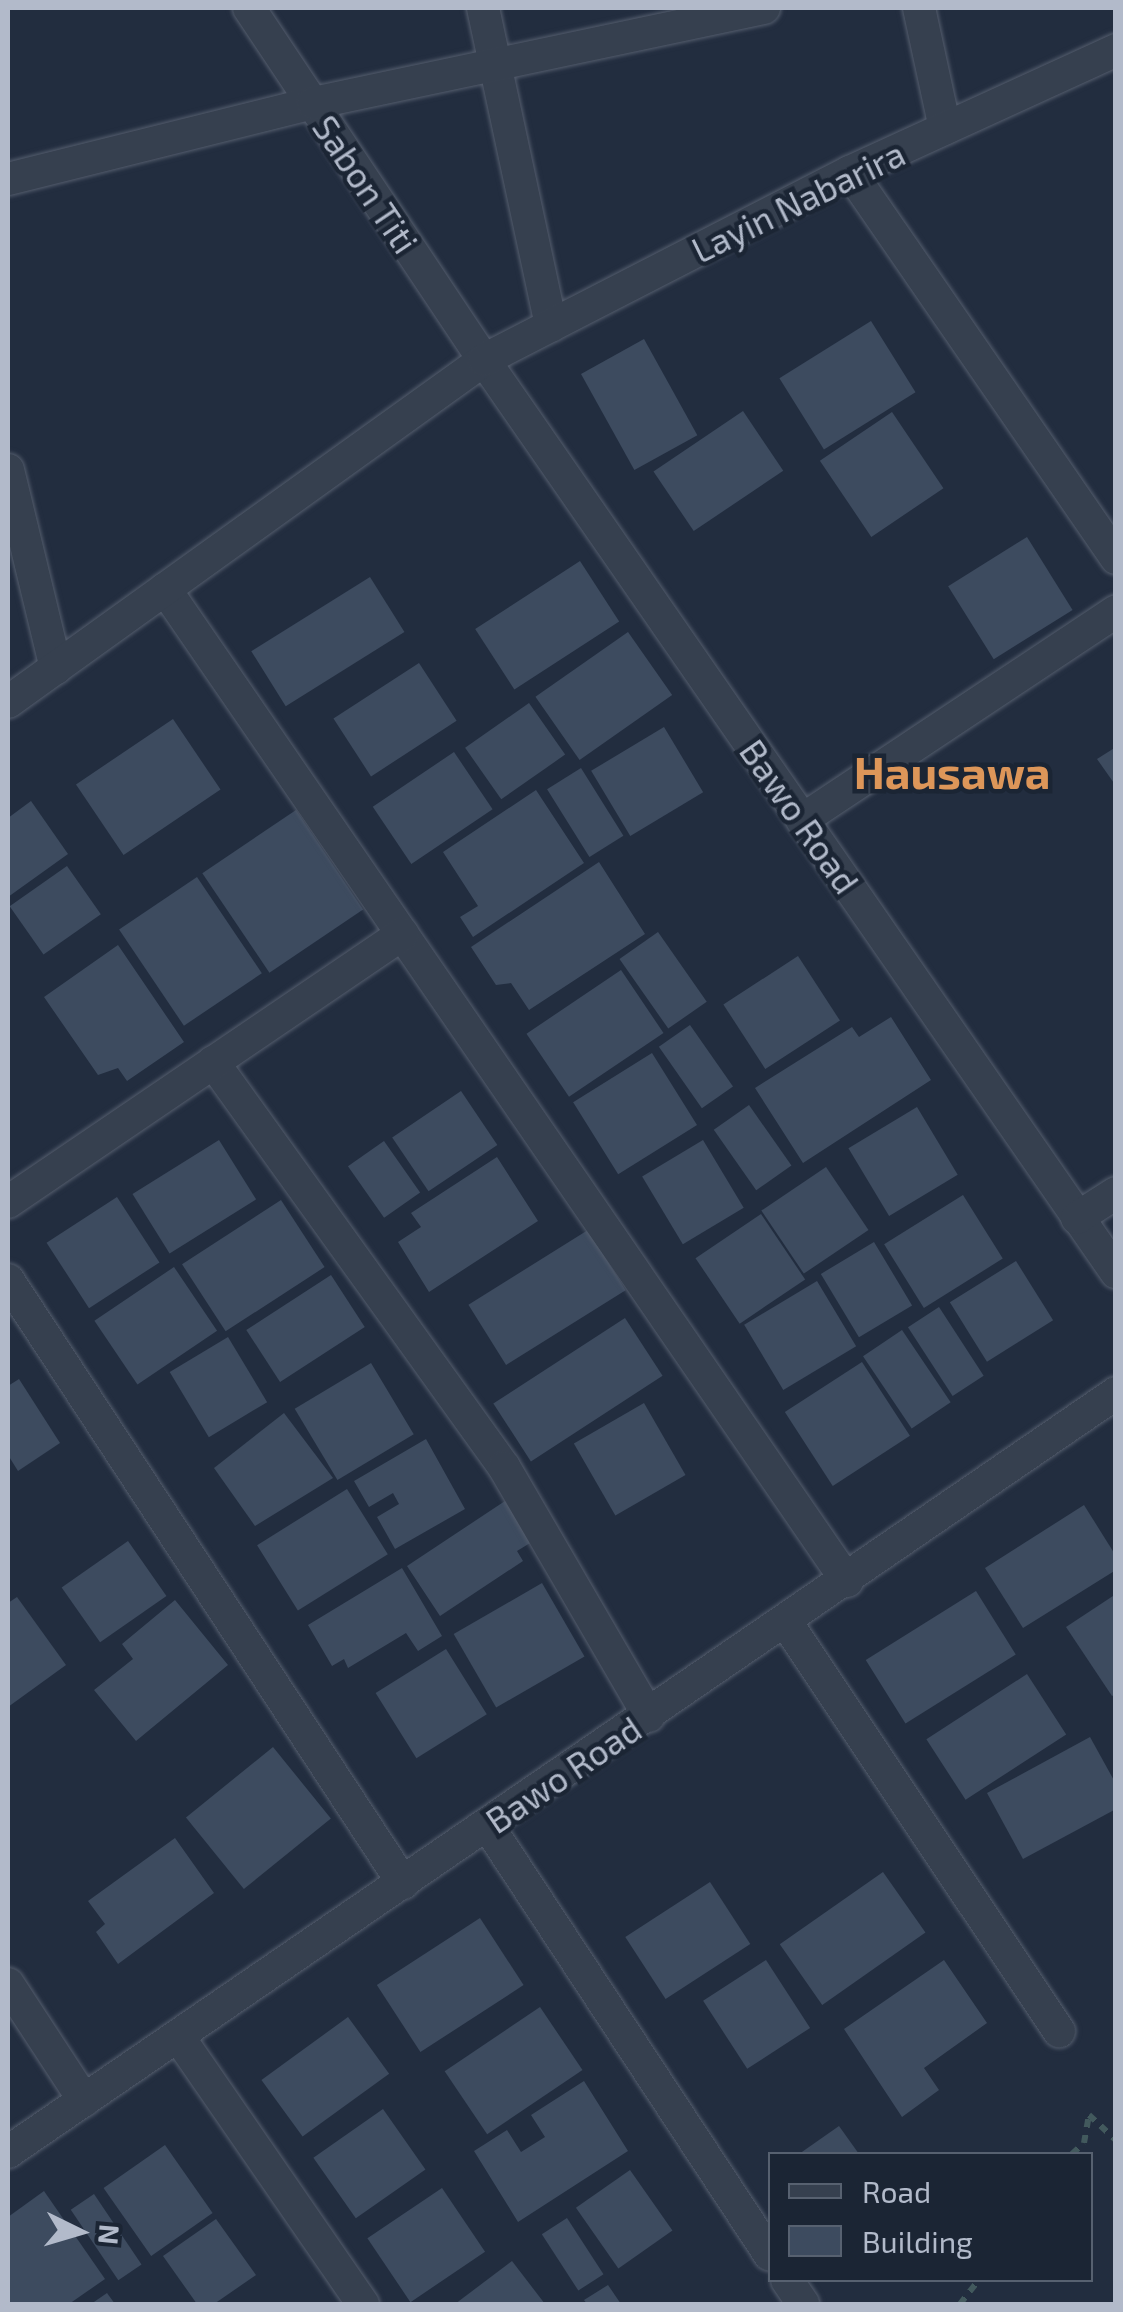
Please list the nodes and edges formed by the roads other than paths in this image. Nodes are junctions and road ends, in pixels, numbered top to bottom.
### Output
1 (249, 8) edge
2 (483, 8) edge
3 (764, 8) edge
4 (919, 8) edge
5 (1116, 50) edge
6 (494, 64) junction
7 (313, 103) junction
8 (945, 128) junction
9 (850, 172) junction
10 (8, 179) edge
11 (550, 326) junction
12 (484, 360) junction
13 (8, 470) edge
14 (1116, 558) edge
15 (165, 590) junction
16 (1116, 612) edge
17 (56, 668) junction
18 (8, 702) edge
19 (802, 820) junction
20 (402, 934) junction
21 (212, 1062) junction
22 (1116, 1193) edge
23 (8, 1202) edge
24 (1078, 1218) junction
25 (1116, 1272) edge
26 (8, 1280) edge
27 (1116, 1393) edge
28 (847, 1581) junction
29 (786, 1622) junction
30 (649, 1716) junction
31 (488, 1826) junction
32 (404, 1883) junction
33 (8, 1984) edge
34 (1059, 2031) dead end
35 (178, 2036) junction
36 (84, 2100) junction
37 (8, 2152) edge
38 (768, 2252) edge
39 (788, 2282) edge
40 (363, 2304) edge
41 (803, 2304) edge

1 - 7 street, Sabon Titi
2 - 6 street
3 - 6 street
4 - 8 street
5 - 8 street, Layin Nabarira
6 - 7 street
6 - 11 street
7 - 10 street
7 - 12 street, Sabon Titi
8 - 9 street, Layin Nabarira
9 - 11 street, Layin Nabarira
9 - 14 street
11 - 12 street, Layin Nabarira
12 - 15 street, Layin Nabarira
12 - 19 street, Bawo Road
13 - 17 street
15 - 17 street, Layin Nabarira
15 - 20 street
16 - 19 street
17 - 18 street, Layin Nabarira
19 - 24 street, Bawo Road
20 - 21 street
20 - 28 street
21 - 23 street
21 - 30 street
22 - 24 street
24 - 25 street, Bawo Road
26 - 32 street
27 - 28 street, Bawo Road
28 - 29 street, Bawo Road
29 - 30 street, Bawo Road
29 - 34 street
30 - 31 street, Bawo Road
31 - 32 street, Bawo Road
31 - 38 street
32 - 35 street, Bawo Road
33 - 36 street
35 - 36 street, Bawo Road
35 - 40 street
36 - 37 street, Bawo Road
39 - 41 street

